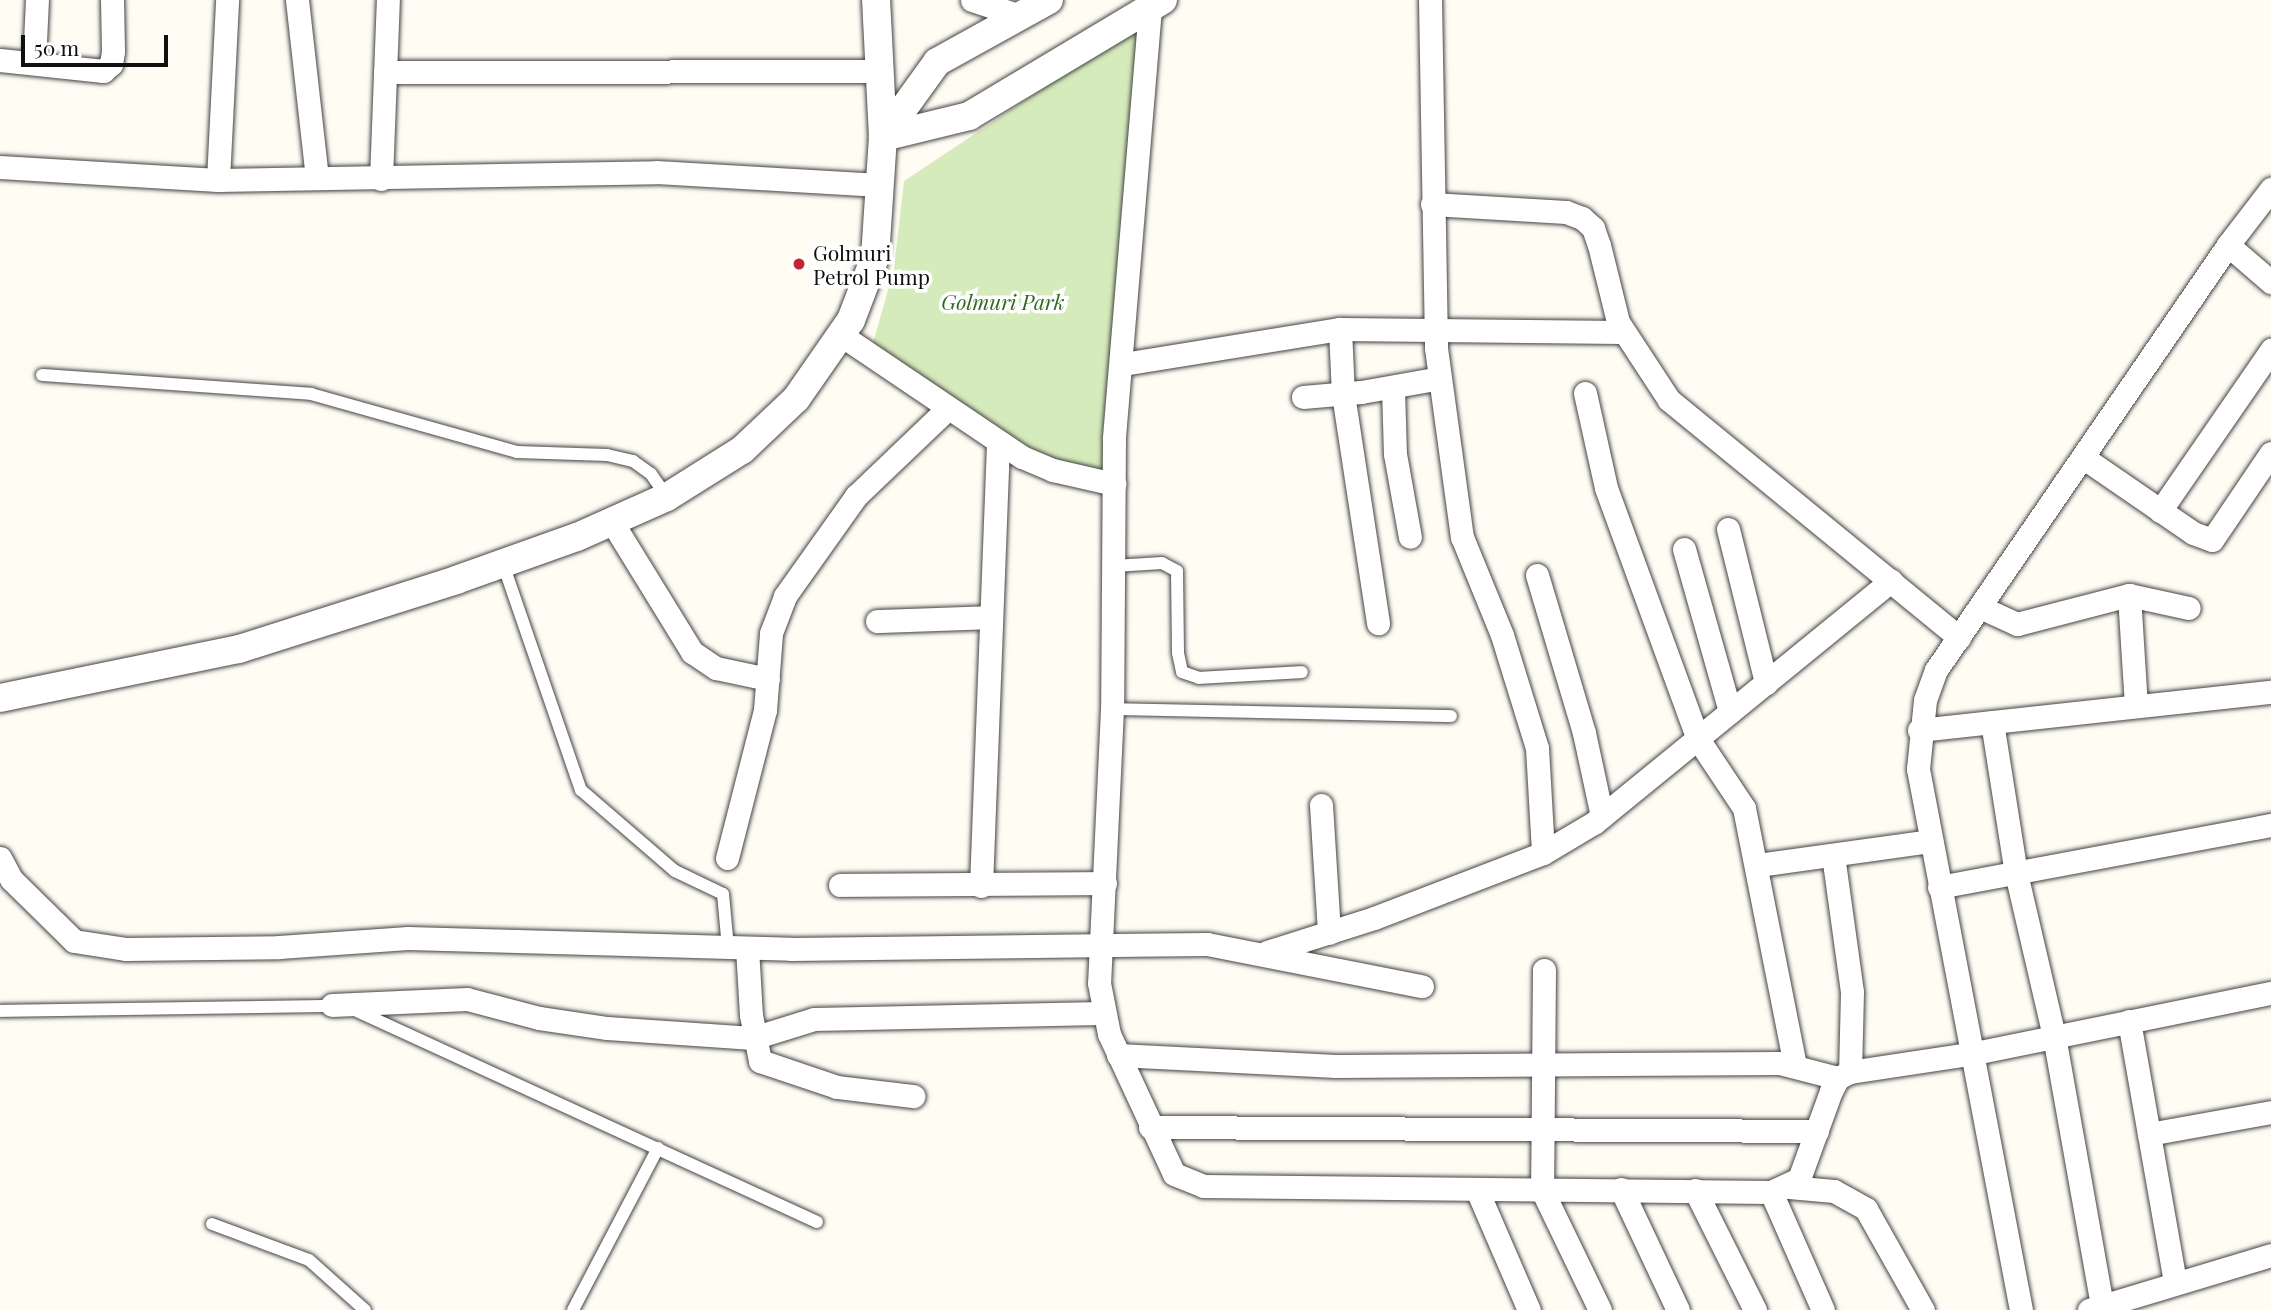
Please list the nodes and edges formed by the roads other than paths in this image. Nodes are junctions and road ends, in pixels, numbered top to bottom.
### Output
1 (37, 0) edge
2 (112, 0) edge
3 (226, 0) edge
4 (297, 0) edge
5 (388, 0) edge
6 (876, 0) edge
7 (972, 0) edge
8 (1049, 0) edge
9 (1430, 0) edge
10 (1157, 4) edge
11 (1020, 16) junction
12 (0, 60) edge
13 (34, 63) junction
14 (880, 71) junction
15 (385, 72) junction
16 (883, 137) junction
17 (0, 167) edge
18 (317, 177) junction
19 (381, 179) junction
20 (218, 180) junction
21 (880, 185) junction
22 (2271, 189) edge
23 (1432, 204) junction
24 (2228, 245) junction
25 (2271, 282) edge
26 (1340, 329) junction
27 (1434, 329) junction
28 (1623, 332) junction
29 (841, 335) junction
30 (2271, 350) edge
31 (1122, 364) junction
32 (42, 375) dead end
33 (1440, 378) junction
34 (1393, 388) junction
35 (1585, 393) dead end
36 (1343, 394) junction
37 (1303, 397) dead end
38 (948, 408) junction
39 (998, 443) junction
40 (2271, 453) edge
41 (2084, 458) junction
42 (1114, 484) junction
43 (667, 497) junction
44 (2160, 510) junction
45 (612, 522) junction
46 (1728, 529) dead end
47 (1410, 537) dead end
48 (1684, 549) dead end
49 (503, 564) junction
50 (1114, 566) junction
51 (1538, 575) dead end
52 (1891, 581) junction
53 (2129, 595) junction
54 (1980, 607) junction
55 (2189, 608) dead end
56 (989, 617) junction
57 (877, 621) dead end
58 (1378, 624) dead end
59 (1959, 637) junction
60 (1302, 672) dead end
61 (768, 679) junction
62 (1766, 683) junction
63 (2271, 692) edge
64 (0, 698) edge
65 (2136, 706) junction
66 (1112, 709) junction
67 (1730, 712) junction
68 (1451, 716) dead end
69 (1992, 722) junction
70 (1919, 730) junction
71 (1698, 739) junction
72 (1321, 805) dead end
73 (1602, 816) junction
74 (2271, 825) edge
75 (1931, 841) junction
76 (1543, 853) junction
77 (1833, 855) junction
78 (0, 858) edge
79 (727, 858) dead end
80 (1758, 865) junction
81 (2016, 873) junction
82 (1105, 883) junction
83 (840, 885) dead end
84 (981, 886) junction
85 (1940, 887) junction
86 (1329, 933) junction
87 (1103, 943) junction
88 (737, 948) junction
89 (1264, 953) junction
90 (1544, 970) dead end
91 (1422, 986) dead end
92 (2271, 993) edge
93 (332, 1005) junction
94 (0, 1011) edge
95 (1101, 1013) junction
96 (2129, 1021) junction
97 (2053, 1036) junction
98 (753, 1038) junction
99 (1975, 1053) junction
100 (1118, 1055) junction
101 (1543, 1063) junction
102 (1795, 1065) junction
103 (1844, 1075) junction
104 (913, 1096) dead end
105 (2271, 1112) edge
106 (1543, 1126) junction
107 (1150, 1127) junction
108 (1817, 1131) junction
109 (2149, 1134) junction
110 (658, 1148) junction
111 (1621, 1189) junction
112 (1476, 1190) junction
113 (1780, 1190) junction
114 (1542, 1191) junction
115 (1695, 1191) junction
116 (817, 1222) dead end
117 (212, 1224) dead end
118 (2271, 1255) edge
119 (2175, 1282) junction
120 (2095, 1308) edge
121 (365, 1310) edge
122 (573, 1310) edge
123 (1529, 1310) edge
124 (1600, 1310) edge
125 (1678, 1310) edge
126 (1755, 1310) edge
127 (1823, 1310) edge
128 (1923, 1310) edge
129 (2021, 1310) edge

1 - 13 street
2 - 13 street
3 - 20 street
4 - 18 street
5 - 15 street
6 - 14 street
7 - 11 street
8 - 11 street
9 - 23 street
10 - 16 street
10 - 31 street
11 - 16 street
12 - 13 street
14 - 15 street
14 - 16 street
15 - 19 street
16 - 21 street
17 - 20 street
18 - 19 street
18 - 20 street
19 - 21 street
21 - 29 street
22 - 24 street
23 - 27 street
23 - 28 street
24 - 25 street
24 - 41 street
26 - 27 street
26 - 31 street
26 - 36 street
27 - 28 street
27 - 33 street
28 - 52 street
29 - 38 street
29 - 43 street
30 - 44 street
31 - 42 street
32 - 43 lane
33 - 34 street
33 - 76 street
34 - 36 street
34 - 47 street
35 - 71 street
36 - 37 street
36 - 58 street
38 - 39 street
38 - 61 street
39 - 42 street
39 - 56 street
40 - 44 street
41 - 44 street
41 - 54 street
42 - 50 street
43 - 45 street
45 - 49 street
45 - 61 street
46 - 62 street
48 - 67 street
49 - 64 street
49 - 88 lane
50 - 60 lane
50 - 66 street
51 - 73 street
52 - 59 street
52 - 62 street
53 - 54 street
53 - 55 street
53 - 65 street
54 - 59 street
56 - 57 street
56 - 84 street
59 - 70 street
61 - 79 street
62 - 67 street
63 - 65 street
65 - 69 street
66 - 68 lane
66 - 82 street
67 - 71 street
69 - 70 street
69 - 81 street
70 - 75 street
71 - 73 street
71 - 80 street
72 - 86 street
73 - 76 street
74 - 81 street
75 - 77 street
75 - 85 street
76 - 86 street
77 - 80 street
77 - 103 street
78 - 88 street
80 - 102 street
81 - 85 street
81 - 97 street
82 - 84 street
82 - 87 street
83 - 84 street
85 - 99 street
86 - 89 street
87 - 88 street
87 - 89 street
87 - 95 street
88 - 98 street
89 - 91 street
90 - 101 street
92 - 96 street
93 - 94 lane
93 - 98 street
93 - 110 lane
95 - 98 street
95 - 100 street
96 - 97 street
96 - 109 street
97 - 99 street
97 - 120 street
98 - 104 street
99 - 103 street
99 - 129 street
100 - 101 street
100 - 107 street
101 - 102 street
101 - 106 street
102 - 103 street
103 - 108 street
105 - 109 street
106 - 107 street
106 - 108 street
106 - 114 street
107 - 112 street
108 - 113 street
109 - 119 street
110 - 116 lane
110 - 122 lane
111 - 114 street
111 - 115 street
111 - 125 street
112 - 114 street
112 - 123 street
113 - 115 street
113 - 127 street
113 - 128 street
114 - 124 street
115 - 126 street
117 - 121 lane
118 - 119 street
119 - 120 street

